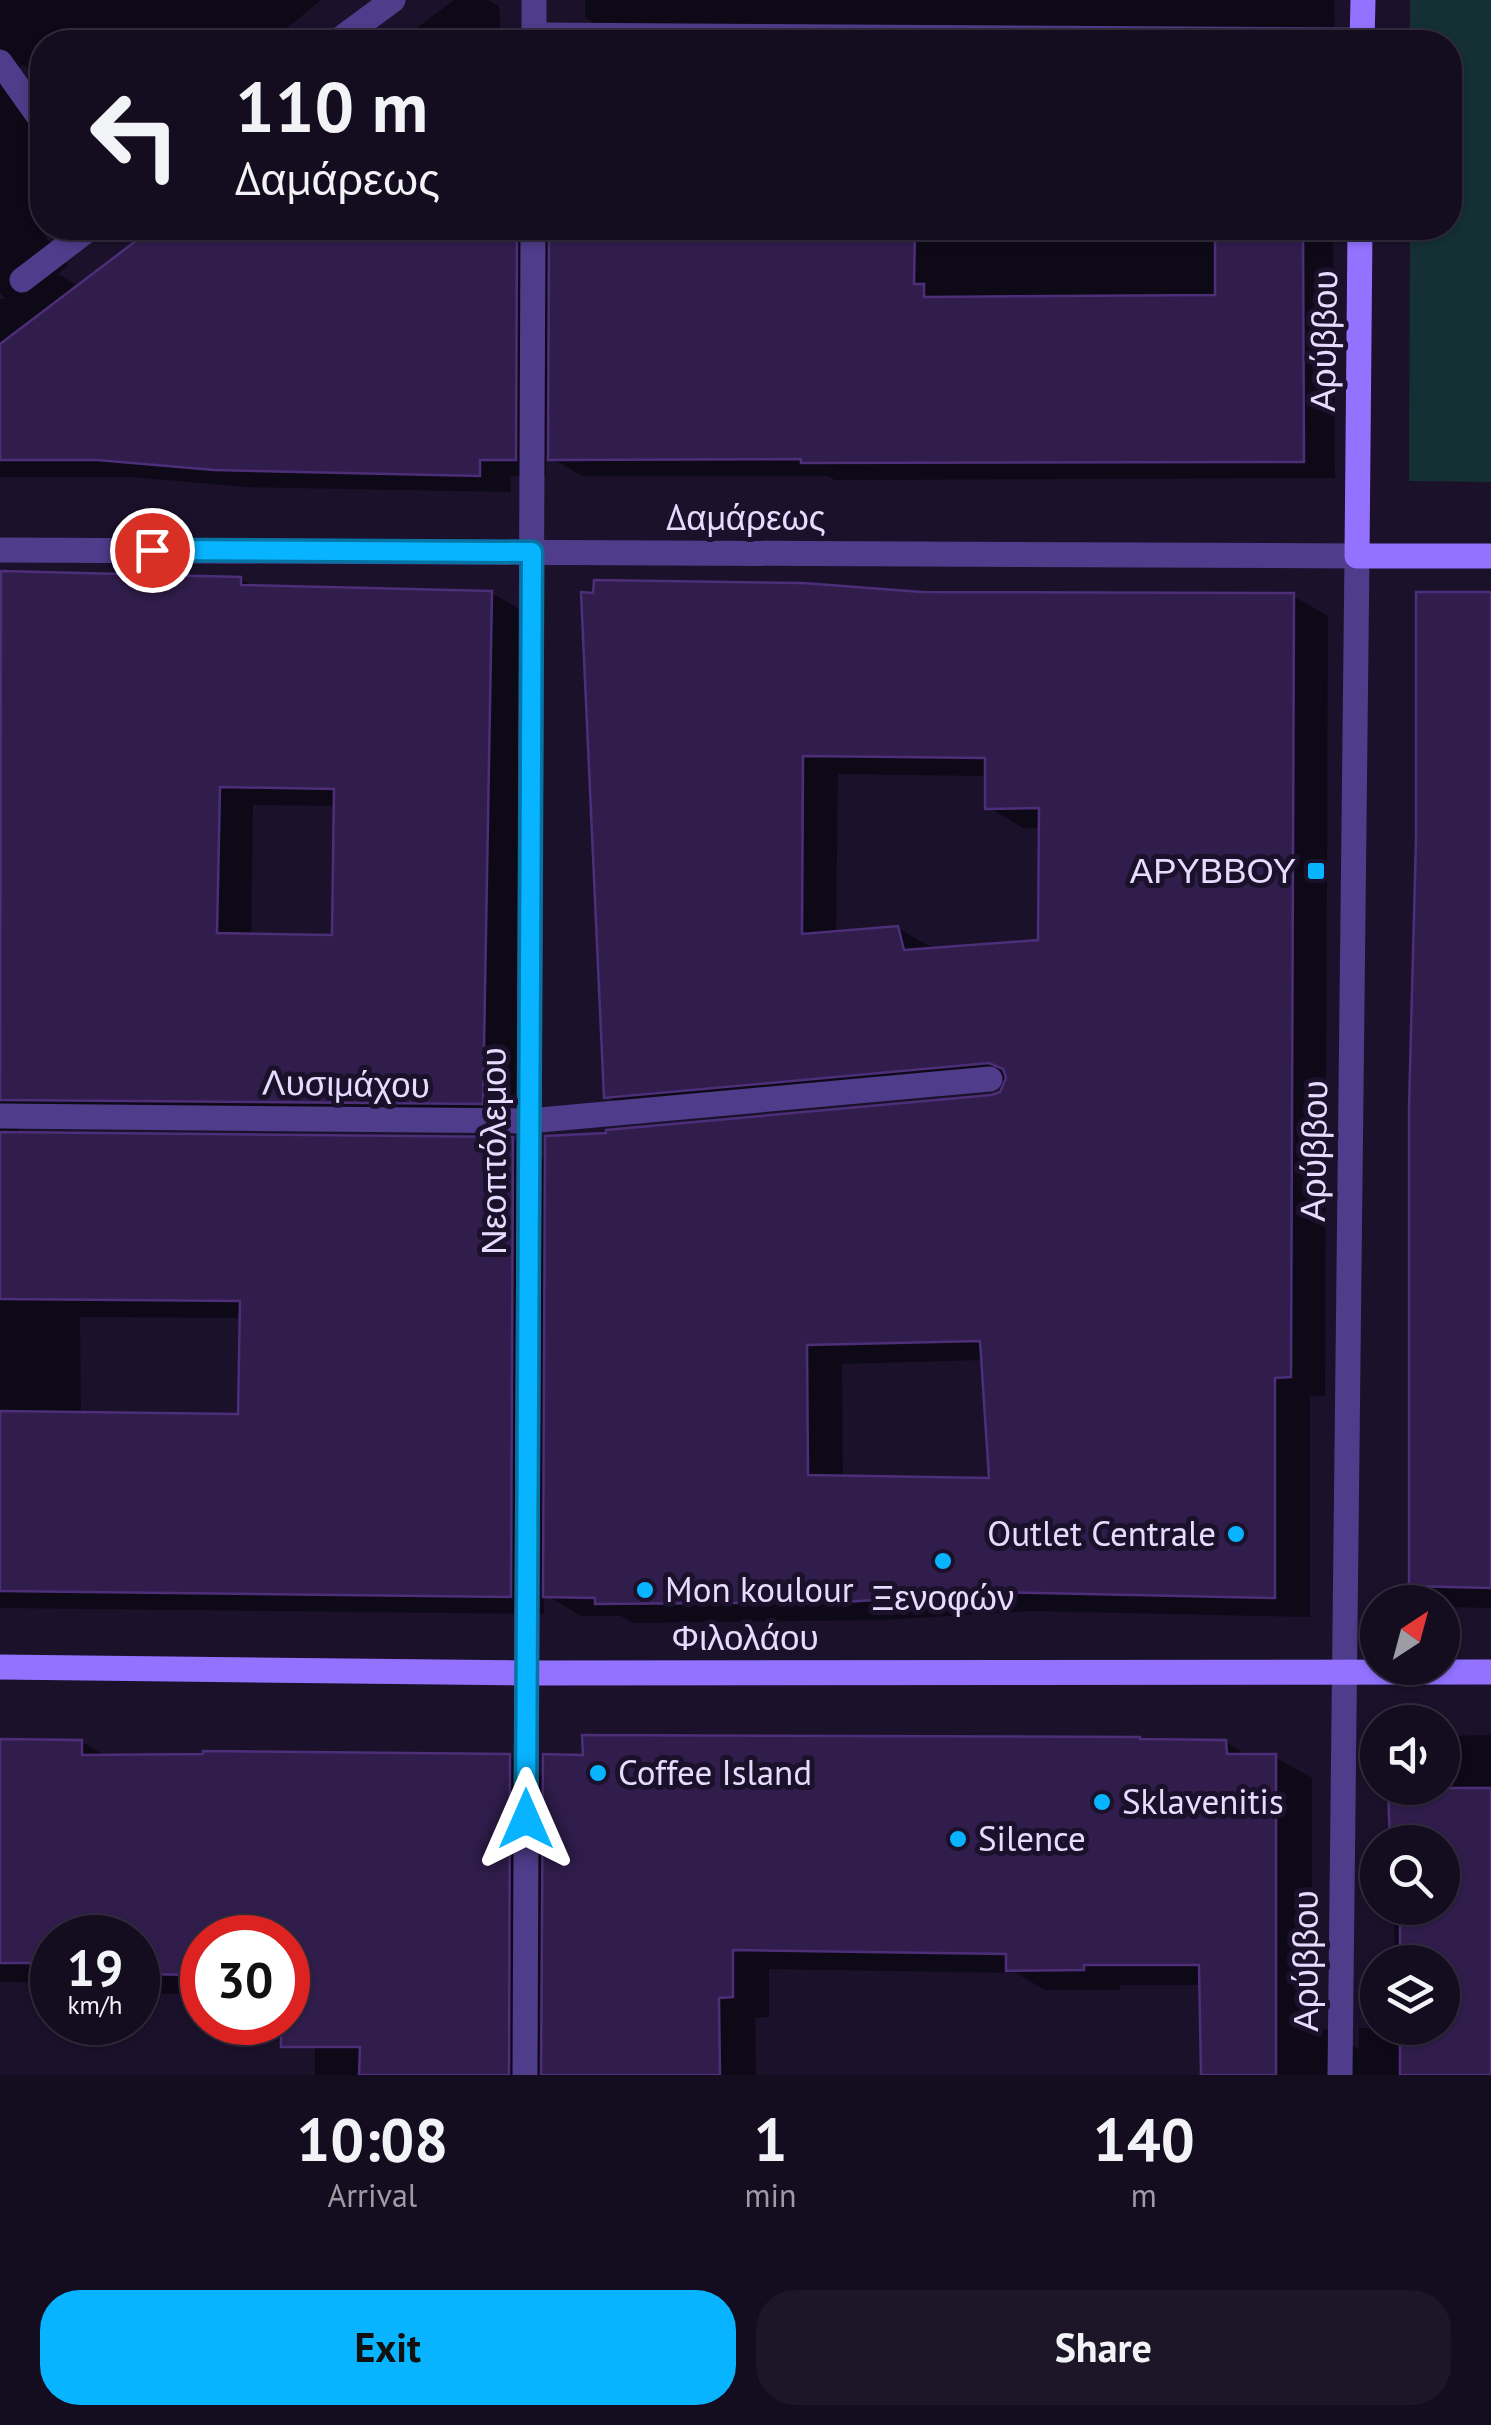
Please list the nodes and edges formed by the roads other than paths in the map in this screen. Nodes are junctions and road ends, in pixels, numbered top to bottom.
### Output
1 (392, 0) edge
2 (534, 0) edge
3 (1363, 0) edge
4 (352, 30) edge
5 (534, 30) edge
6 (1362, 30) edge
7 (0, 62) edge
8 (30, 104) edge
9 (74, 240) edge
10 (533, 240) edge
11 (1360, 240) edge
12 (22, 280) dead end
13 (0, 550) edge
14 (532, 552) junction
15 (1357, 556) junction
16 (1491, 556) edge
17 (990, 1079) dead end
18 (0, 1116) edge
19 (529, 1121) junction
20 (0, 1667) edge
21 (1344, 1672) junction
22 (1491, 1672) edge
23 (526, 1673) junction
24 (525, 2075) edge
25 (1340, 2075) edge

1 - 4 street
2 - 5 street
3 - 6 main road
7 - 8 street
9 - 12 street
10 - 14 street, Νεοπτόλεμου
11 - 15 main road, Αρύββου
13 - 14 street, Δαμάρεως
14 - 15 street, Δαμάρεως
14 - 19 street, Νεοπτόλεμου
15 - 16 main road, Δαμάρεως
15 - 21 street, Αρύββου
17 - 19 street, Λυσιμάχου
18 - 19 street, Λυσιμάχου
19 - 23 street, Νεοπτόλεμου
20 - 23 main road, Φιλολάου
21 - 22 main road, Φιλολάου
21 - 23 main road, Φιλολάου
21 - 25 street, Αρύββου
23 - 24 street, Νεοπτόλεμου

